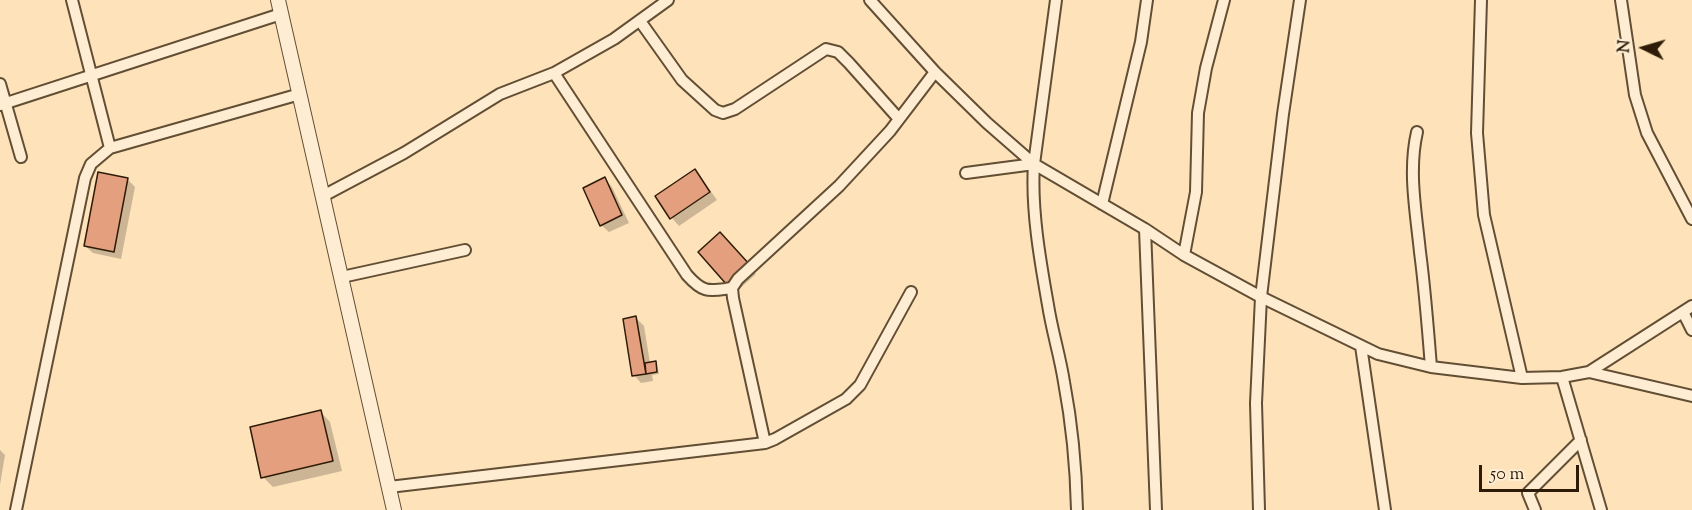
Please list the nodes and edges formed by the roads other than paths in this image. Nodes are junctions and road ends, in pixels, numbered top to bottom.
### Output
1 (72, 0) edge
2 (668, 0) edge
3 (870, 0) edge
4 (1056, 0) edge
5 (1147, 0) edge
6 (1224, 0) edge
7 (1300, 0) edge
8 (1481, 0) edge
9 (1621, 0) edge
10 (279, 7) edge
11 (640, 21) junction
12 (935, 72) junction
13 (554, 73) junction
14 (91, 75) junction
15 (0, 84) edge
16 (300, 94) junction
17 (3, 104) edge
18 (899, 119) junction
19 (1417, 132) dead end
20 (110, 148) junction
21 (21, 157) dead end
22 (1034, 164) junction
23 (966, 173) dead end
24 (323, 195) junction
25 (1102, 204) junction
26 (1692, 219) edge
27 (1145, 229) junction
28 (465, 250) dead end
29 (1184, 255) junction
30 (342, 277) junction
31 (732, 288) junction
32 (911, 292) dead end
33 (1261, 297) junction
34 (1688, 309) edge
35 (1692, 330) edge
36 (1361, 346) junction
37 (1431, 367) junction
38 (1589, 372) junction
39 (1562, 377) junction
40 (1522, 378) junction
41 (1692, 396) edge
42 (1581, 440) junction
43 (765, 443) junction
44 (389, 487) junction
45 (16, 510) edge
46 (394, 510) edge
47 (1077, 510) edge
48 (1156, 510) edge
49 (1259, 510) edge
50 (1385, 510) edge
51 (1535, 510) edge
52 (1601, 510) edge

1 - 14 street
2 - 11 street
3 - 12 street
4 - 22 street
5 - 25 street
6 - 29 street
7 - 33 street
8 - 40 street
9 - 26 street
10 - 14 street
10 - 16 street
11 - 13 street
11 - 18 street
12 - 18 street
12 - 22 street
13 - 24 street
13 - 31 street
14 - 17 street
14 - 20 street
15 - 17 street
16 - 20 street
16 - 24 street
17 - 21 street
18 - 31 street
19 - 37 street
20 - 45 street
22 - 23 street
22 - 25 street
22 - 47 street
24 - 30 street
25 - 27 street
27 - 29 street
27 - 48 street
28 - 30 street
29 - 33 street
30 - 44 street
31 - 43 street
32 - 43 street
33 - 36 street
33 - 49 street
34 - 35 street
34 - 38 street
36 - 37 street
36 - 50 street
37 - 40 street
38 - 39 street
38 - 41 street
39 - 40 street
39 - 42 street
42 - 51 street
42 - 52 street
43 - 44 street
44 - 46 street

